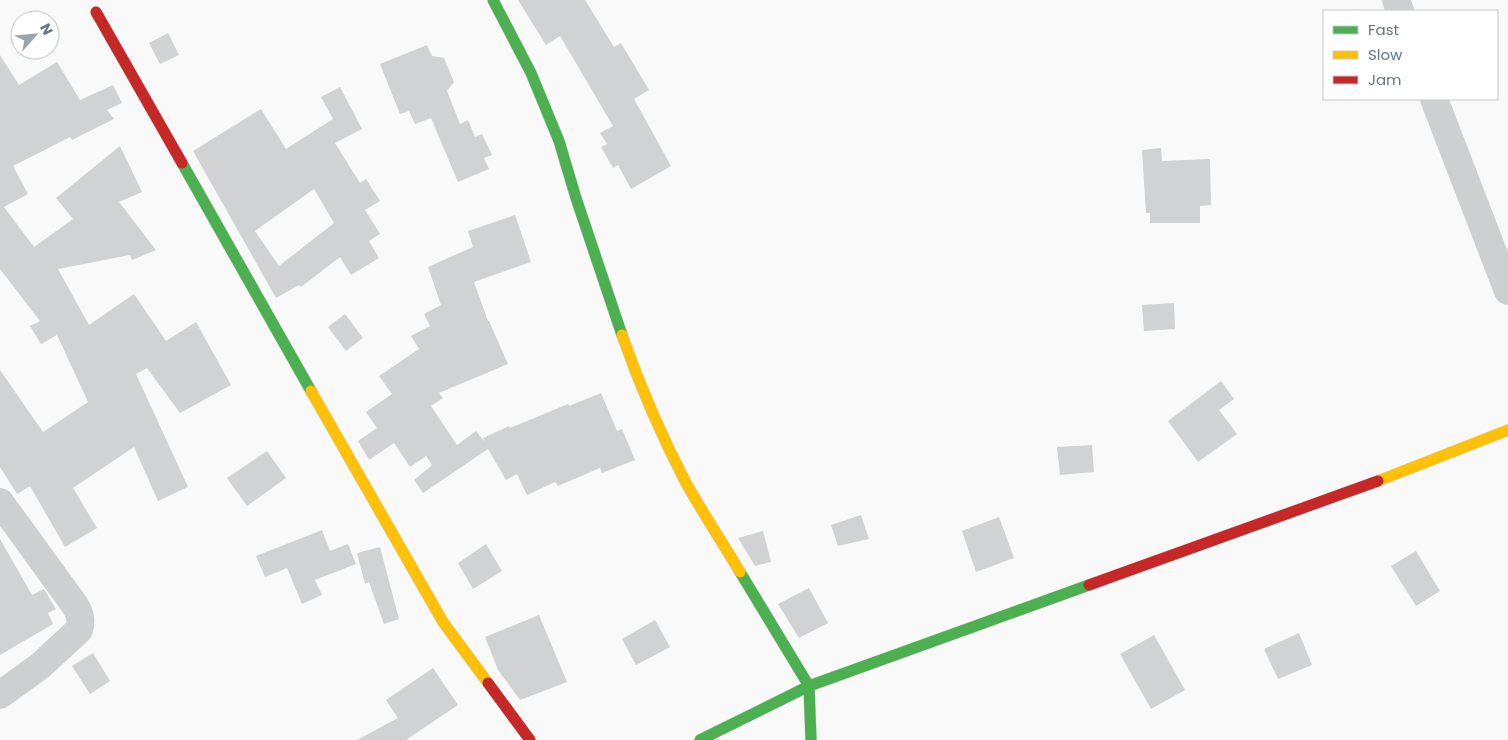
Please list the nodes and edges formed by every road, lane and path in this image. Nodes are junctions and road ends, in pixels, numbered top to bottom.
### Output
1 (493, 0) edge
2 (96, 12) dead end
3 (1434, 100) edge
4 (1508, 291) edge
5 (1508, 430) edge
6 (0, 502) edge
7 (809, 686) junction
8 (0, 695) edge
9 (530, 740) edge
10 (700, 740) edge
11 (810, 740) edge

1 - 7 street
2 - 9 street
3 - 4 street
5 - 7 street
6 - 8 street
7 - 10 street
7 - 11 street

